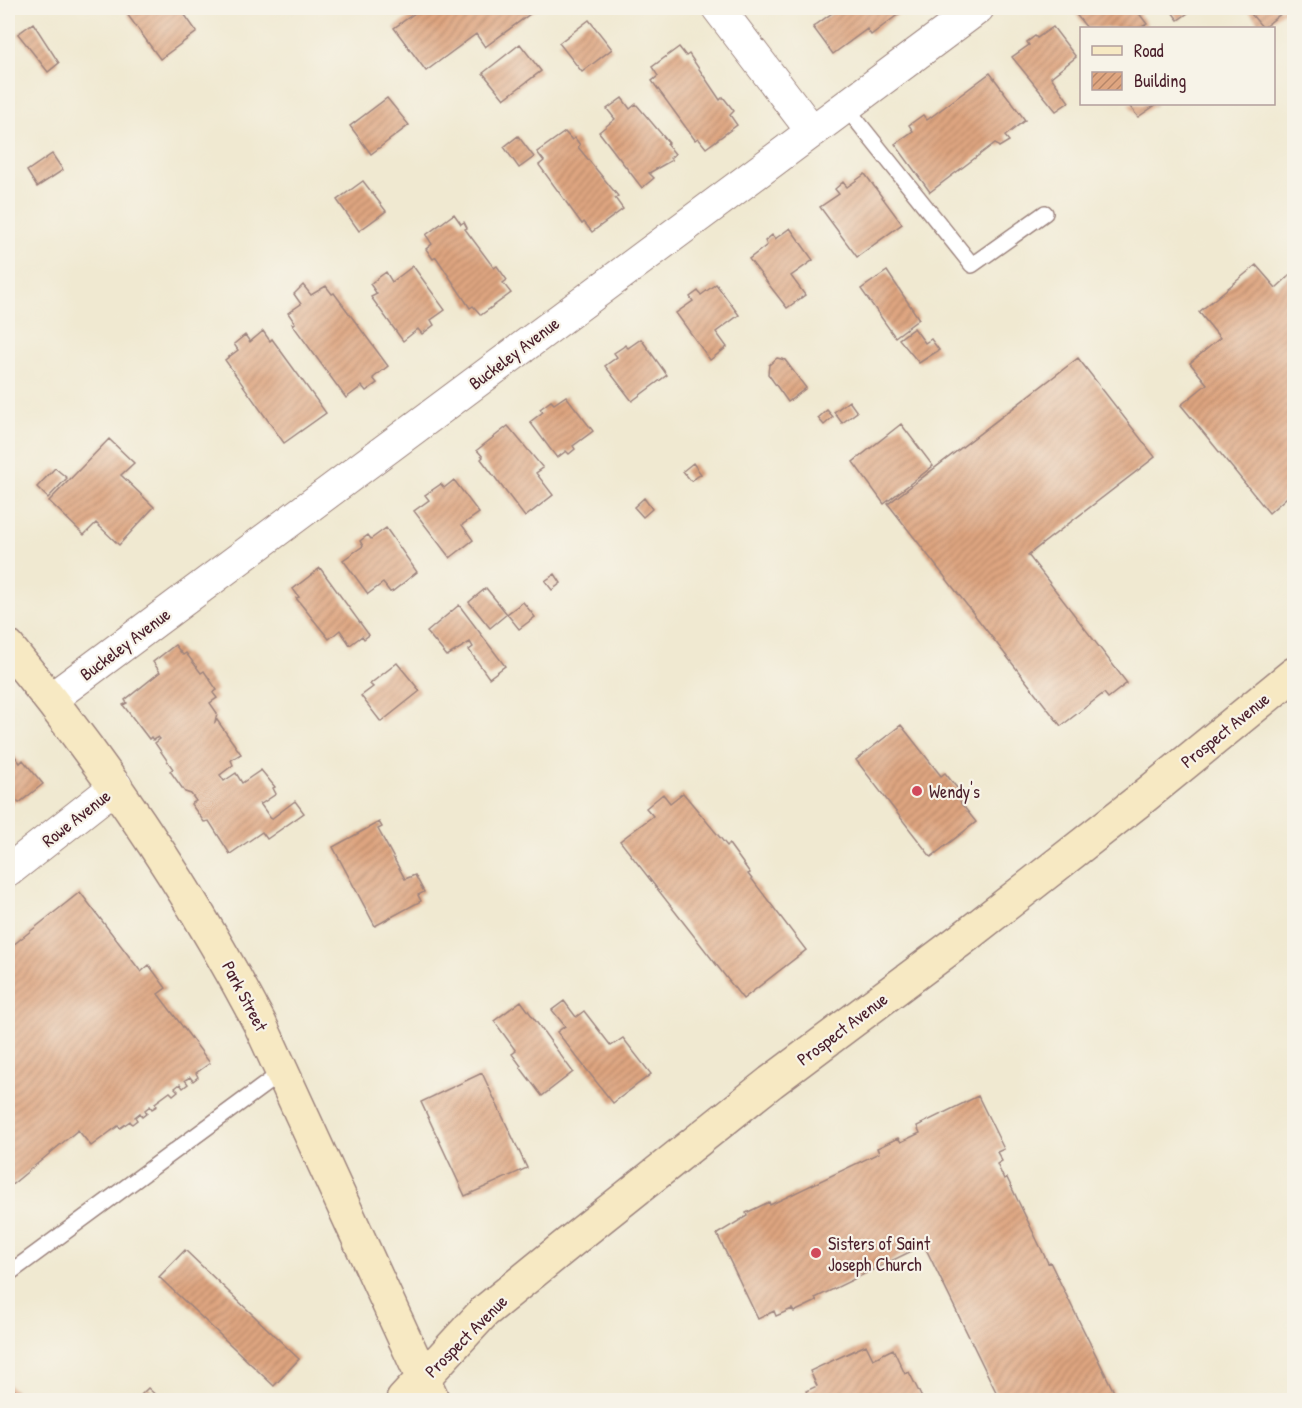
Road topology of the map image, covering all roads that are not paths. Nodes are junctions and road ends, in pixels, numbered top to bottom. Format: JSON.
{"nodes":[{"id":1,"x":718,"y":8,"type":"edge"},
{"id":2,"x":978,"y":8,"type":"edge"},
{"id":3,"x":845,"y":106,"type":"junction"},
{"id":4,"x":812,"y":131,"type":"junction"},
{"id":5,"x":1045,"y":213,"type":"dead end"},
{"id":6,"x":8,"y":647,"type":"edge"},
{"id":7,"x":1294,"y":674,"type":"edge"},
{"id":8,"x":51,"y":699,"type":"junction"},
{"id":9,"x":116,"y":786,"type":"junction"},
{"id":10,"x":8,"y":871,"type":"edge"},
{"id":11,"x":282,"y":1072,"type":"junction"},
{"id":12,"x":8,"y":1274,"type":"edge"},
{"id":13,"x":420,"y":1393,"type":"edge"}],
"edges":[{"from":1,"to":4,"type":"street"},
{"from":2,"to":3,"type":"street","name":"Buckeley Avenue"},
{"from":3,"to":4,"type":"street","name":"Buckeley Avenue"},
{"from":3,"to":5,"type":"lane"},
{"from":4,"to":8,"type":"street","name":"Buckeley Avenue"},
{"from":6,"to":8,"type":"main road","name":"Park Street"},
{"from":7,"to":13,"type":"main road","name":"Prospect Avenue"},
{"from":8,"to":9,"type":"main road","name":"Park Street"},
{"from":9,"to":10,"type":"street","name":"Rowe Avenue"},
{"from":9,"to":11,"type":"main road","name":"Park Street"},
{"from":11,"to":12,"type":"lane"},
{"from":11,"to":13,"type":"main road","name":"Park Street"}]}
